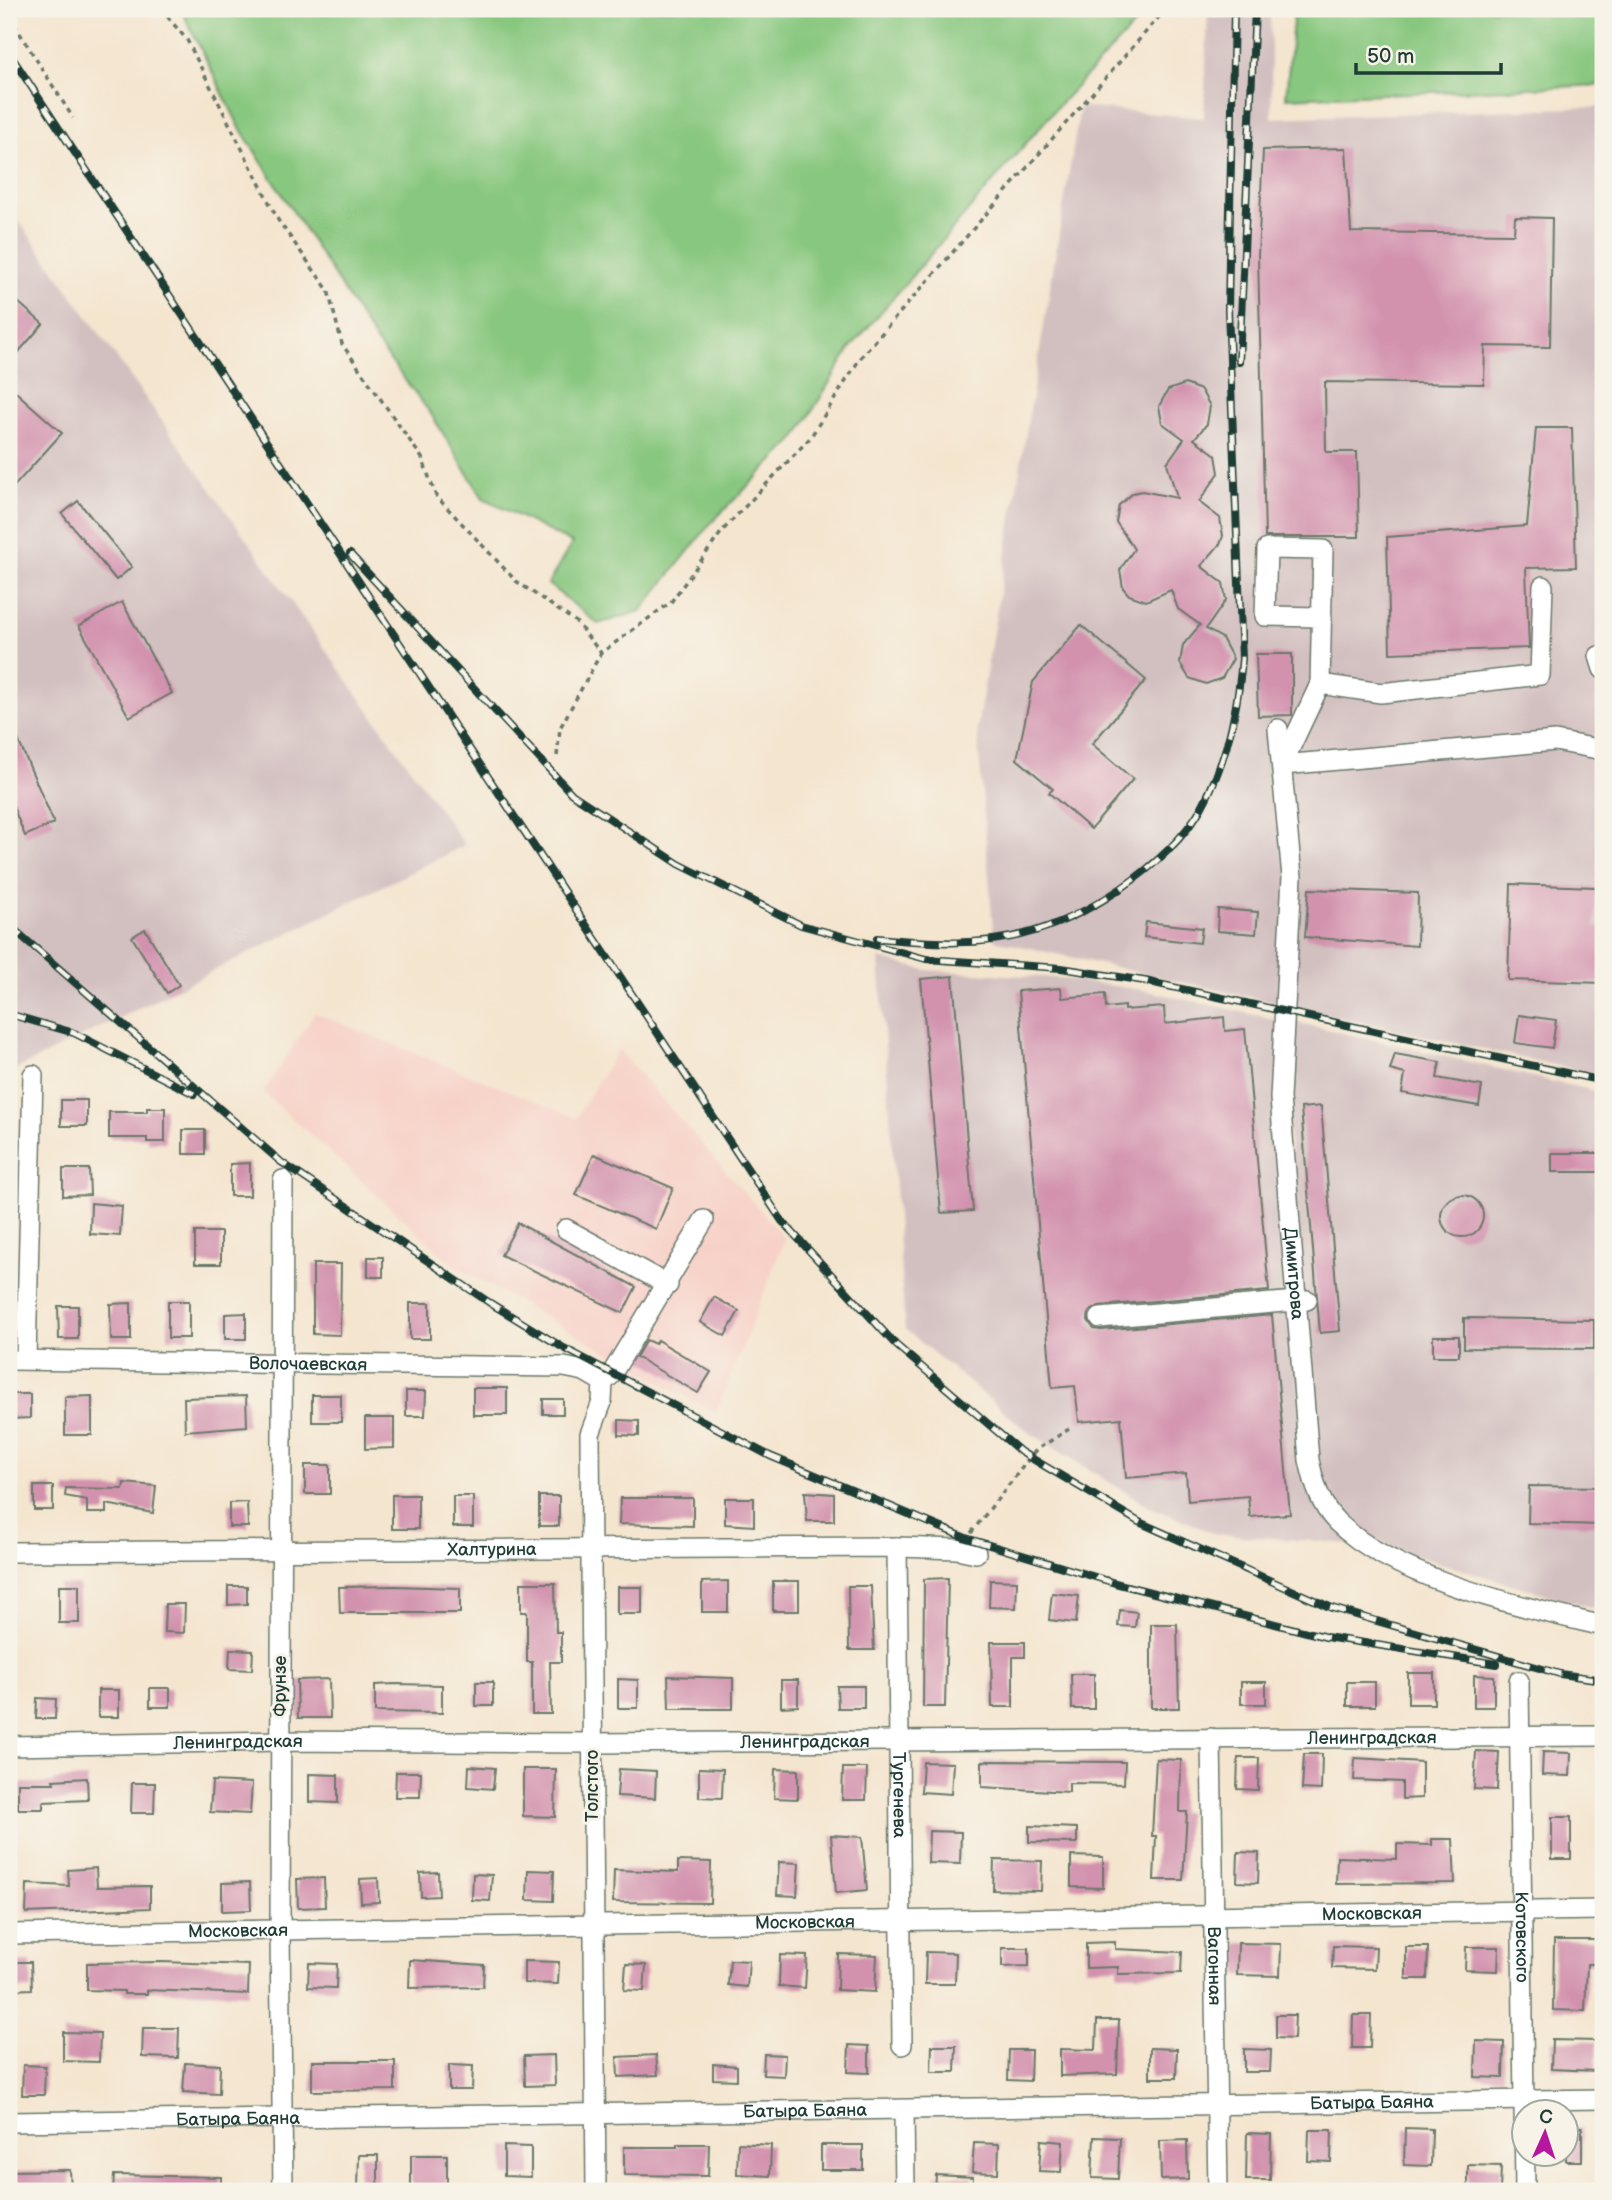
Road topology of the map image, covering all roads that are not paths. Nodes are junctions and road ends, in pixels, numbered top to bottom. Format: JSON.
{"nodes":[{"id":1,"x":1543,"y":586,"type":"dead end"},
{"id":2,"x":1322,"y":617,"type":"junction"},
{"id":3,"x":1320,"y":684,"type":"junction"},
{"id":4,"x":1278,"y":729,"type":"dead end"},
{"id":5,"x":1603,"y":750,"type":"edge"},
{"id":6,"x":1282,"y":765,"type":"junction"},
{"id":7,"x":33,"y":1075,"type":"dead end"},
{"id":8,"x":283,"y":1180,"type":"dead end"},
{"id":9,"x":704,"y":1220,"type":"dead end"},
{"id":10,"x":566,"y":1229,"type":"dead end"},
{"id":11,"x":668,"y":1285,"type":"junction"},
{"id":12,"x":1302,"y":1301,"type":"junction"},
{"id":13,"x":1100,"y":1318,"type":"dead end"},
{"id":14,"x":17,"y":1360,"type":"edge"},
{"id":15,"x":280,"y":1365,"type":"junction"},
{"id":16,"x":603,"y":1382,"type":"junction"},
{"id":17,"x":897,"y":1547,"type":"junction"},
{"id":18,"x":590,"y":1548,"type":"junction"},
{"id":19,"x":280,"y":1549,"type":"junction"},
{"id":20,"x":967,"y":1551,"type":"road end"},
{"id":21,"x":9,"y":1552,"type":"edge"},
{"id":22,"x":1603,"y":1626,"type":"edge"},
{"id":23,"x":1519,"y":1681,"type":"dead end"},
{"id":24,"x":1603,"y":1735,"type":"edge"},
{"id":25,"x":1519,"y":1736,"type":"junction"},
{"id":26,"x":1211,"y":1738,"type":"junction"},
{"id":27,"x":280,"y":1741,"type":"junction"},
{"id":28,"x":900,"y":1741,"type":"junction"},
{"id":29,"x":592,"y":1743,"type":"junction"},
{"id":30,"x":9,"y":1746,"type":"edge"},
{"id":31,"x":1603,"y":1910,"type":"edge"},
{"id":32,"x":1521,"y":1912,"type":"junction"},
{"id":33,"x":1214,"y":1917,"type":"junction"},
{"id":34,"x":902,"y":1921,"type":"junction"},
{"id":35,"x":593,"y":1926,"type":"junction"},
{"id":36,"x":280,"y":1932,"type":"junction"},
{"id":37,"x":9,"y":1934,"type":"edge"},
{"id":38,"x":902,"y":2045,"type":"dead end"},
{"id":39,"x":1524,"y":2098,"type":"edge"},
{"id":40,"x":1603,"y":2099,"type":"edge"},
{"id":41,"x":1580,"y":2100,"type":"edge"},
{"id":42,"x":1510,"y":2101,"type":"edge"},
{"id":43,"x":1217,"y":2105,"type":"junction"},
{"id":44,"x":904,"y":2110,"type":"junction"},
{"id":45,"x":595,"y":2115,"type":"junction"},
{"id":46,"x":283,"y":2119,"type":"junction"},
{"id":47,"x":9,"y":2122,"type":"edge"},
{"id":48,"x":1525,"y":2168,"type":"edge"},
{"id":49,"x":283,"y":2191,"type":"edge"},
{"id":50,"x":596,"y":2191,"type":"edge"},
{"id":51,"x":905,"y":2191,"type":"edge"},
{"id":52,"x":1218,"y":2191,"type":"edge"},
{"id":53,"x":1525,"y":2191,"type":"edge"}],
"edges":[{"from":1,"to":3,"type":"street"},
{"from":2,"to":2,"type":"street"},
{"from":2,"to":3,"type":"street"},
{"from":3,"to":6,"type":"street"},
{"from":4,"to":6,"type":"street","name":"Димитрова"},
{"from":5,"to":6,"type":"street"},
{"from":6,"to":12,"type":"street","name":"Димитрова"},
{"from":7,"to":14,"type":"street"},
{"from":8,"to":15,"type":"street","name":"Фрунзе"},
{"from":9,"to":11,"type":"street"},
{"from":10,"to":11,"type":"street"},
{"from":11,"to":16,"type":"street"},
{"from":12,"to":13,"type":"street"},
{"from":12,"to":22,"type":"street","name":"Димитрова"},
{"from":14,"to":15,"type":"street","name":"Волочаевская"},
{"from":15,"to":16,"type":"street","name":"Волочаевская"},
{"from":15,"to":19,"type":"street","name":"Фрунзе"},
{"from":16,"to":18,"type":"street","name":"Толстого"},
{"from":17,"to":18,"type":"street","name":"Халтурина"},
{"from":17,"to":20,"type":"street","name":"Халтурина"},
{"from":17,"to":28,"type":"street","name":"Тургенева"},
{"from":18,"to":19,"type":"street","name":"Халтурина"},
{"from":18,"to":29,"type":"street","name":"Толстого"},
{"from":19,"to":21,"type":"street","name":"Халтурина"},
{"from":19,"to":27,"type":"street","name":"Фрунзе"},
{"from":23,"to":25,"type":"street","name":"Котовского"},
{"from":24,"to":25,"type":"street","name":"Ленинградская"},
{"from":25,"to":26,"type":"street","name":"Ленинградская"},
{"from":25,"to":32,"type":"street","name":"Котовского"},
{"from":26,"to":28,"type":"street","name":"Ленинградская"},
{"from":26,"to":33,"type":"street","name":"Вагонная"},
{"from":27,"to":29,"type":"street","name":"Ленинградская"},
{"from":27,"to":30,"type":"street","name":"Ленинградская"},
{"from":27,"to":36,"type":"street","name":"Фрунзе"},
{"from":28,"to":29,"type":"street","name":"Ленинградская"},
{"from":28,"to":34,"type":"street","name":"Тургенева"},
{"from":29,"to":35,"type":"street","name":"Толстого"},
{"from":31,"to":32,"type":"street","name":"Московская"},
{"from":32,"to":33,"type":"street","name":"Московская"},
{"from":32,"to":39,"type":"street","name":"Котовского"},
{"from":33,"to":34,"type":"street","name":"Московская"},
{"from":33,"to":43,"type":"street","name":"Вагонная"},
{"from":34,"to":35,"type":"street","name":"Московская"},
{"from":34,"to":38,"type":"street","name":"Тургенева"},
{"from":35,"to":36,"type":"street","name":"Московская"},
{"from":35,"to":45,"type":"street","name":"Толстого"},
{"from":36,"to":37,"type":"street","name":"Московская"},
{"from":36,"to":46,"type":"street","name":"Фрунзе"},
{"from":40,"to":41,"type":"street","name":"Батыра Баяна"},
{"from":42,"to":43,"type":"street","name":"Батыра Баяна"},
{"from":43,"to":44,"type":"street","name":"Батыра Баяна"},
{"from":43,"to":52,"type":"street","name":"Вагонная"},
{"from":44,"to":45,"type":"street","name":"Батыра Баяна"},
{"from":44,"to":51,"type":"street"},
{"from":45,"to":46,"type":"street","name":"Батыра Баяна"},
{"from":45,"to":50,"type":"street","name":"Толстого"},
{"from":46,"to":47,"type":"street","name":"Батыра Баяна"},
{"from":46,"to":49,"type":"street","name":"Фрунзе"},
{"from":48,"to":53,"type":"street","name":"Котовского"}]}
